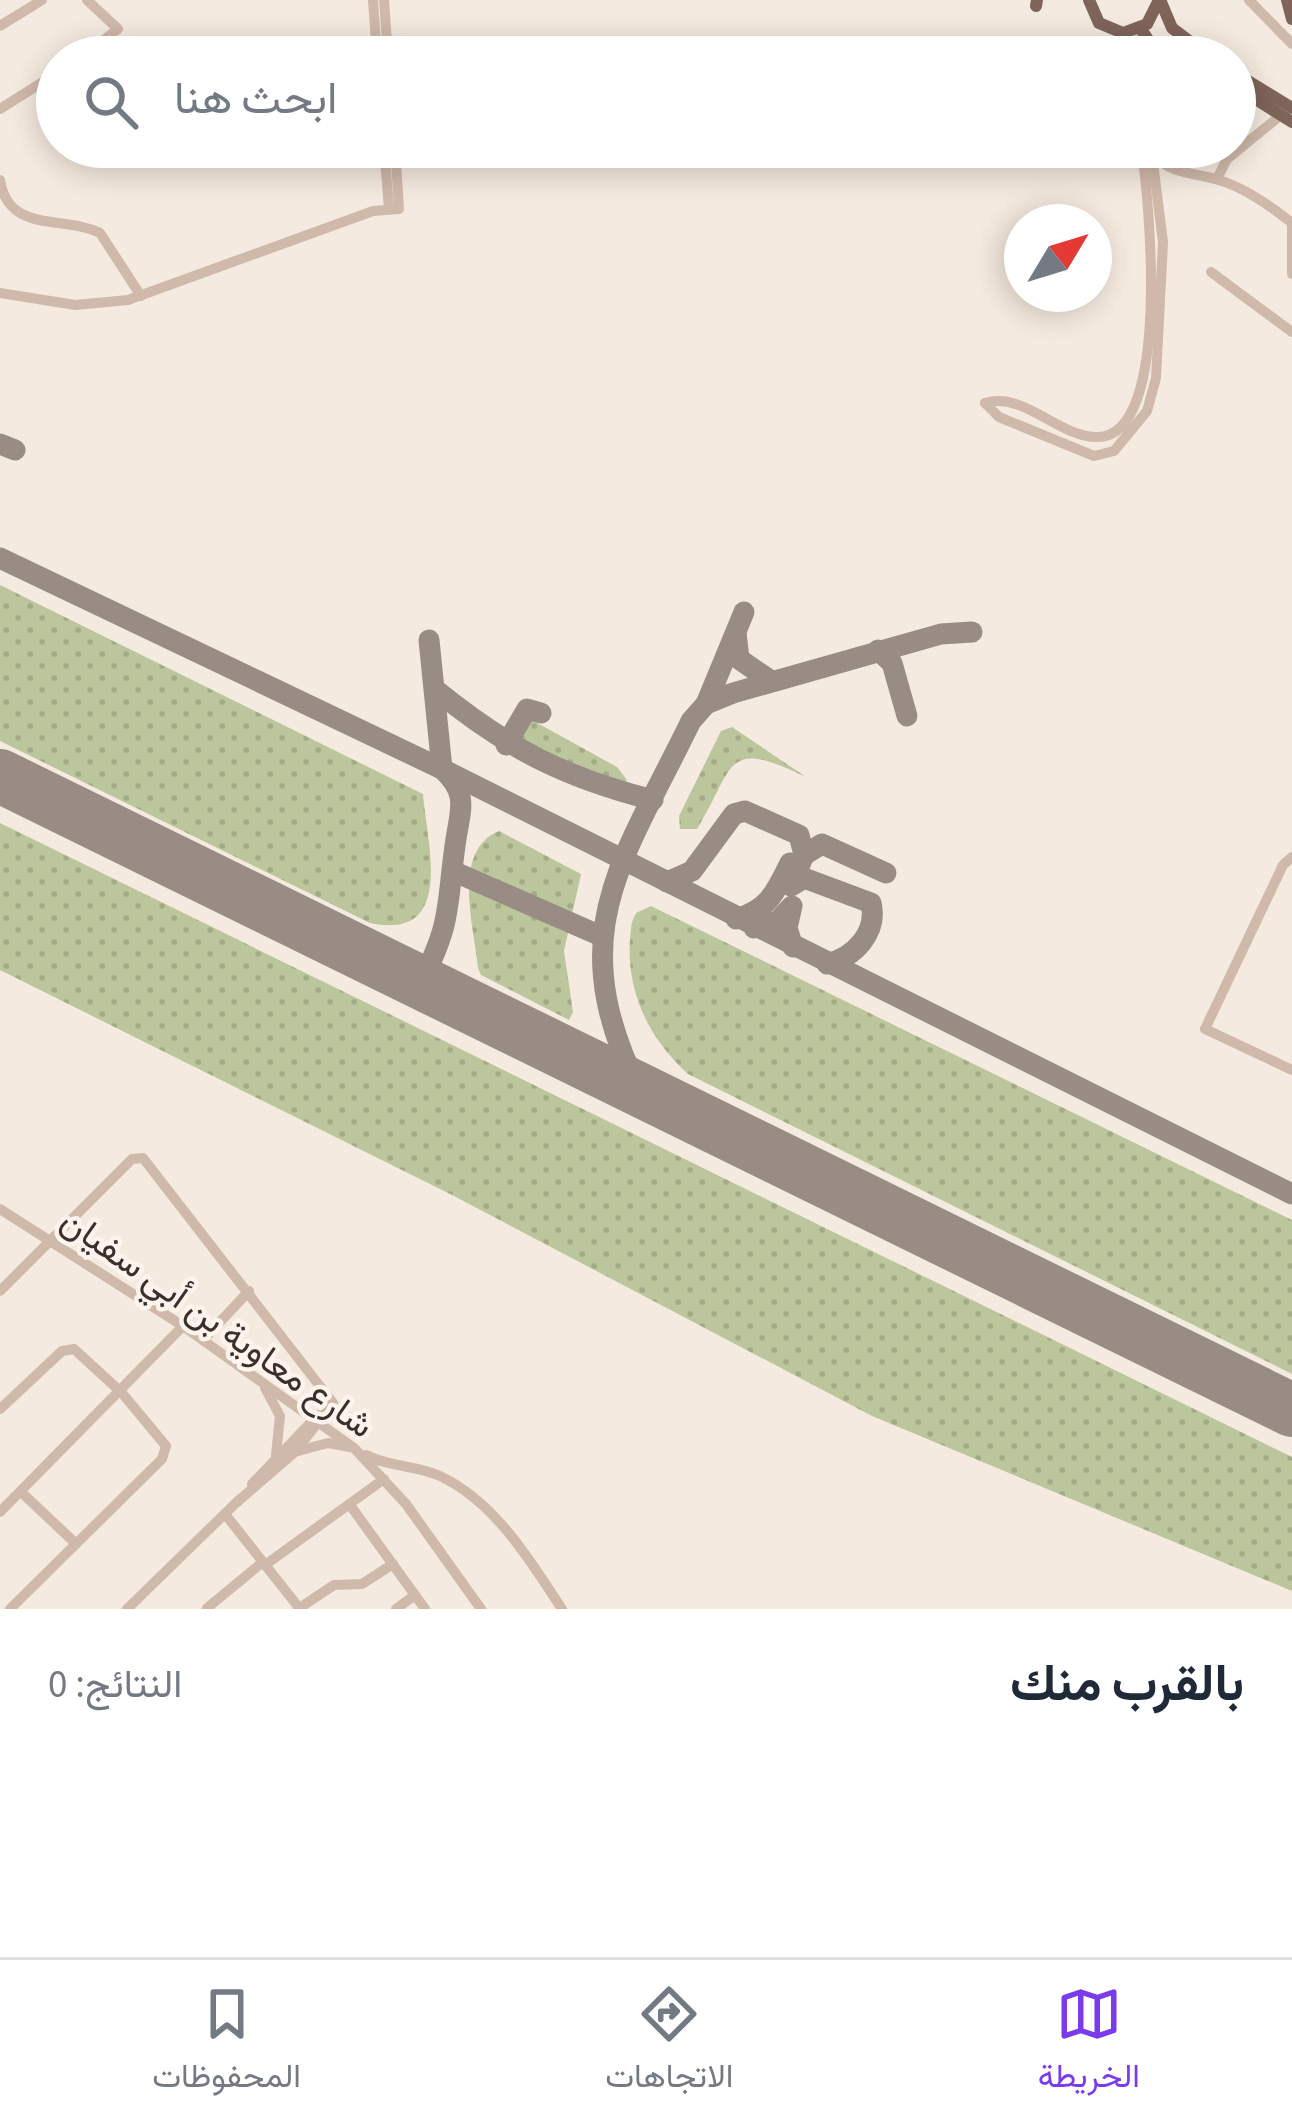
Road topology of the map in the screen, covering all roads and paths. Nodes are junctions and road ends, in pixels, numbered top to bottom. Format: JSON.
{"nodes":[{"id":1,"x":42,"y":0,"type":"edge"},
{"id":2,"x":87,"y":0,"type":"edge"},
{"id":3,"x":373,"y":0,"type":"edge"},
{"id":4,"x":384,"y":0,"type":"edge"},
{"id":5,"x":1089,"y":0,"type":"edge"},
{"id":6,"x":1160,"y":0,"type":"edge"},
{"id":7,"x":1249,"y":0,"type":"edge"},
{"id":8,"x":1287,"y":0,"type":"edge"},
{"id":9,"x":1292,"y":19,"type":"edge"},
{"id":10,"x":0,"y":26,"type":"edge"},
{"id":11,"x":1133,"y":31,"type":"junction"},
{"id":12,"x":109,"y":36,"type":"edge"},
{"id":13,"x":376,"y":36,"type":"edge"},
{"id":14,"x":387,"y":36,"type":"edge"},
{"id":15,"x":1132,"y":36,"type":"edge"},
{"id":16,"x":1134,"y":36,"type":"edge"},
{"id":17,"x":1142,"y":36,"type":"edge"},
{"id":18,"x":1182,"y":36,"type":"edge"},
{"id":19,"x":1292,"y":44,"type":"edge"},
{"id":20,"x":36,"y":86,"type":"edge"},
{"id":21,"x":1256,"y":88,"type":"edge"},
{"id":22,"x":1256,"y":95,"type":"edge"},
{"id":23,"x":0,"y":109,"type":"edge"},
{"id":24,"x":1287,"y":109,"type":"edge"},
{"id":25,"x":1256,"y":136,"type":"edge"},
{"id":26,"x":387,"y":168,"type":"edge"},
{"id":27,"x":395,"y":168,"type":"edge"},
{"id":28,"x":1149,"y":168,"type":"edge"},
{"id":29,"x":1172,"y":168,"type":"edge"},
{"id":30,"x":1223,"y":168,"type":"edge"},
{"id":31,"x":1216,"y":179,"type":"junction"},
{"id":32,"x":0,"y":180,"type":"edge"},
{"id":33,"x":394,"y":209,"type":"junction"},
{"id":34,"x":1292,"y":223,"type":"edge"},
{"id":35,"x":1211,"y":272,"type":"dead end"},
{"id":36,"x":1292,"y":274,"type":"edge"},
{"id":37,"x":0,"y":293,"type":"edge"},
{"id":38,"x":141,"y":296,"type":"junction"},
{"id":39,"x":1292,"y":332,"type":"edge"},
{"id":40,"x":1152,"y":346,"type":"junction"},
{"id":41,"x":1143,"y":373,"type":"junction"},
{"id":42,"x":1155,"y":389,"type":"junction"},
{"id":43,"x":1136,"y":416,"type":"junction"},
{"id":44,"x":1292,"y":857,"type":"edge"},
{"id":45,"x":1292,"y":1070,"type":"edge"},
{"id":46,"x":0,"y":1209,"type":"edge"},
{"id":47,"x":48,"y":1241,"type":"junction"},
{"id":48,"x":249,"y":1291,"type":"junction"},
{"id":49,"x":0,"y":1292,"type":"edge"},
{"id":50,"x":183,"y":1326,"type":"junction"},
{"id":51,"x":203,"y":1340,"type":"junction"},
{"id":52,"x":260,"y":1380,"type":"junction"},
{"id":53,"x":122,"y":1393,"type":"junction"},
{"id":54,"x":0,"y":1409,"type":"edge"},
{"id":55,"x":320,"y":1417,"type":"junction"},
{"id":56,"x":355,"y":1448,"type":"junction"},
{"id":57,"x":295,"y":1452,"type":"junction"},
{"id":58,"x":276,"y":1456,"type":"junction"},
{"id":59,"x":384,"y":1479,"type":"junction"},
{"id":60,"x":21,"y":1492,"type":"junction"},
{"id":61,"x":236,"y":1503,"type":"junction"},
{"id":62,"x":350,"y":1504,"type":"junction"},
{"id":63,"x":0,"y":1512,"type":"edge"},
{"id":64,"x":225,"y":1514,"type":"junction"},
{"id":65,"x":74,"y":1541,"type":"junction"},
{"id":66,"x":264,"y":1564,"type":"junction"},
{"id":67,"x":393,"y":1564,"type":"junction"},
{"id":68,"x":415,"y":1595,"type":"junction"},
{"id":69,"x":136,"y":1606,"type":"edge"},
{"id":70,"x":207,"y":1608,"type":"edge"},
{"id":71,"x":10,"y":1609,"type":"edge"},
{"id":72,"x":299,"y":1609,"type":"edge"},
{"id":73,"x":396,"y":1609,"type":"edge"},
{"id":74,"x":425,"y":1609,"type":"edge"},
{"id":75,"x":481,"y":1609,"type":"edge"},
{"id":76,"x":562,"y":1609,"type":"edge"}],
"edges":[{"from":1,"to":10,"type":"street"},
{"from":2,"to":12,"type":"street"},
{"from":3,"to":13,"type":"street"},
{"from":4,"to":14,"type":"street"},
{"from":5,"to":11,"type":"main road"},
{"from":6,"to":11,"type":"main road"},
{"from":6,"to":18,"type":"main road"},
{"from":7,"to":19,"type":"street"},
{"from":8,"to":9,"type":"main road"},
{"from":11,"to":15,"type":"street"},
{"from":11,"to":16,"type":"street"},
{"from":11,"to":17,"type":"main road"},
{"from":20,"to":23,"type":"street"},
{"from":21,"to":24,"type":"main road"},
{"from":22,"to":24,"type":"main road"},
{"from":24,"to":25,"type":"street"},
{"from":26,"to":33,"type":"street"},
{"from":27,"to":33,"type":"street"},
{"from":28,"to":40,"type":"street"},
{"from":29,"to":31,"type":"street"},
{"from":30,"to":31,"type":"street"},
{"from":31,"to":34,"type":"street"},
{"from":32,"to":38,"type":"street"},
{"from":33,"to":38,"type":"street"},
{"from":34,"to":36,"type":"street"},
{"from":35,"to":39,"type":"street"},
{"from":37,"to":38,"type":"street"},
{"from":40,"to":41,"type":"street"},
{"from":40,"to":42,"type":"street"},
{"from":41,"to":42,"type":"street"},
{"from":41,"to":43,"type":"street"},
{"from":42,"to":43,"type":"street"},
{"from":43,"to":43,"type":"street"},
{"from":44,"to":45,"type":"street"},
{"from":46,"to":47,"type":"street","name":"شارع معاوية بن أبي سفيان"},
{"from":47,"to":48,"type":"street"},
{"from":47,"to":49,"type":"street"},
{"from":47,"to":50,"type":"street","name":"شارع معاوية بن أبي سفيان"},
{"from":48,"to":51,"type":"street"},
{"from":48,"to":55,"type":"street"},
{"from":50,"to":51,"type":"street","name":"شارع معاوية بن أبي سفيان"},
{"from":50,"to":53,"type":"street"},
{"from":51,"to":52,"type":"street","name":"شارع معاوية بن أبي سفيان"},
{"from":52,"to":55,"type":"street","name":"شارع معاوية بن أبي سفيان"},
{"from":52,"to":58,"type":"street"},
{"from":53,"to":54,"type":"street"},
{"from":53,"to":60,"type":"street"},
{"from":53,"to":65,"type":"street"},
{"from":55,"to":56,"type":"street","name":"شارع معاوية بن أبي سفيان"},
{"from":55,"to":57,"type":"street"},
{"from":55,"to":58,"type":"street"},
{"from":56,"to":57,"type":"street"},
{"from":56,"to":59,"type":"street","name":"شارع معاوية بن أبي سفيان"},
{"from":56,"to":76,"type":"street"},
{"from":57,"to":61,"type":"street"},
{"from":58,"to":61,"type":"street"},
{"from":59,"to":62,"type":"street"},
{"from":59,"to":75,"type":"street","name":"شارع معاوية بن أبي سفيان"},
{"from":60,"to":63,"type":"street"},
{"from":60,"to":65,"type":"street"},
{"from":61,"to":64,"type":"street"},
{"from":62,"to":66,"type":"street"},
{"from":62,"to":67,"type":"street"},
{"from":64,"to":66,"type":"street"},
{"from":64,"to":69,"type":"street"},
{"from":65,"to":71,"type":"street"},
{"from":66,"to":70,"type":"street"},
{"from":66,"to":72,"type":"street"},
{"from":67,"to":68,"type":"street"},
{"from":67,"to":72,"type":"street"},
{"from":68,"to":73,"type":"street"},
{"from":68,"to":74,"type":"street"}]}
